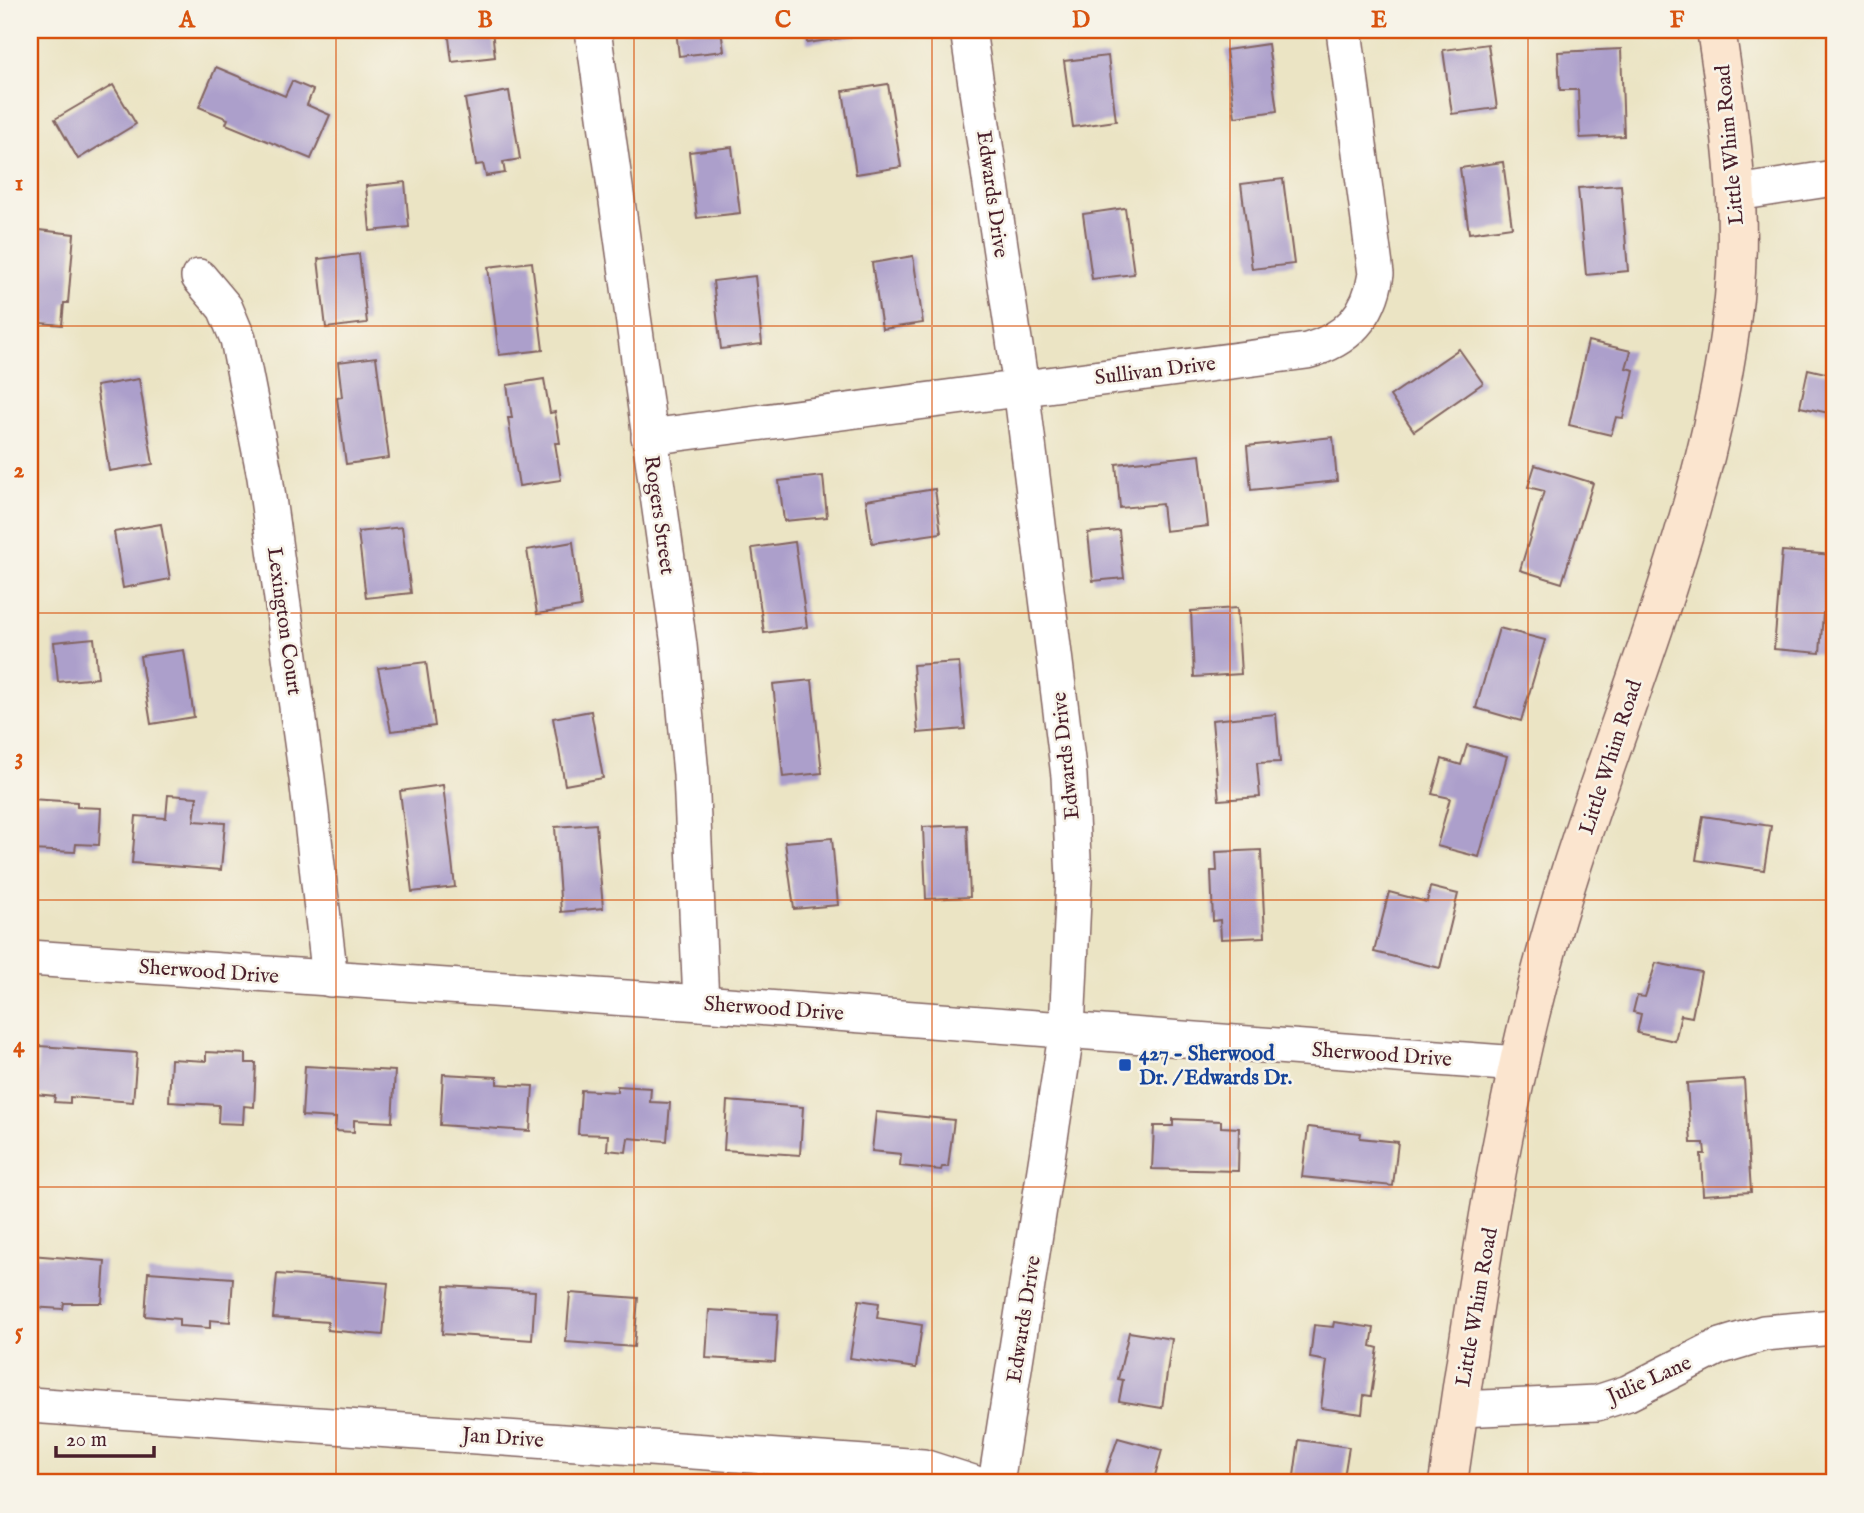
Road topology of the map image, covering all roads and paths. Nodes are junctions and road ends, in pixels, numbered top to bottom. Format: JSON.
{"nodes":[{"id":1,"x":593,"y":30,"type":"edge"},
{"id":2,"x":968,"y":30,"type":"edge"},
{"id":3,"x":1343,"y":30,"type":"edge"},
{"id":4,"x":1716,"y":30,"type":"edge"},
{"id":5,"x":1834,"y":178,"type":"edge"},
{"id":6,"x":1737,"y":193,"type":"junction"},
{"id":7,"x":199,"y":277,"type":"dead end"},
{"id":8,"x":1021,"y":387,"type":"junction"},
{"id":9,"x":649,"y":438,"type":"junction"},
{"id":10,"x":30,"y":958,"type":"edge"},
{"id":11,"x":330,"y":979,"type":"junction"},
{"id":12,"x":701,"y":1003,"type":"junction"},
{"id":13,"x":1067,"y":1029,"type":"junction"},
{"id":14,"x":1518,"y":1064,"type":"junction"},
{"id":15,"x":1834,"y":1327,"type":"edge"},
{"id":16,"x":30,"y":1405,"type":"edge"},
{"id":17,"x":1459,"y":1409,"type":"junction"},
{"id":18,"x":973,"y":1483,"type":"edge"},
{"id":19,"x":996,"y":1483,"type":"edge"},
{"id":20,"x":1448,"y":1483,"type":"edge"}],
"edges":[{"from":1,"to":9,"type":"street","name":"Rogers Street"},
{"from":2,"to":8,"type":"street","name":"Edwards Drive"},
{"from":3,"to":8,"type":"street","name":"Sullivan Drive"},
{"from":4,"to":6,"type":"street","name":"Little Whim Road"},
{"from":5,"to":6,"type":"street"},
{"from":6,"to":14,"type":"street","name":"Little Whim Road"},
{"from":7,"to":11,"type":"street","name":"Lexington Court"},
{"from":8,"to":9,"type":"street","name":"Sullivan Drive"},
{"from":8,"to":13,"type":"street","name":"Edwards Drive"},
{"from":9,"to":12,"type":"street","name":"Rogers Street"},
{"from":10,"to":11,"type":"street","name":"Sherwood Drive"},
{"from":11,"to":12,"type":"street","name":"Sherwood Drive"},
{"from":12,"to":13,"type":"street","name":"Sherwood Drive"},
{"from":13,"to":14,"type":"street","name":"Sherwood Drive"},
{"from":13,"to":19,"type":"street","name":"Edwards Drive"},
{"from":14,"to":17,"type":"street","name":"Little Whim Road"},
{"from":15,"to":17,"type":"street","name":"Julie Lane"},
{"from":16,"to":18,"type":"street","name":"Jan Drive"},
{"from":17,"to":20,"type":"street","name":"Little Whim Road"}]}
